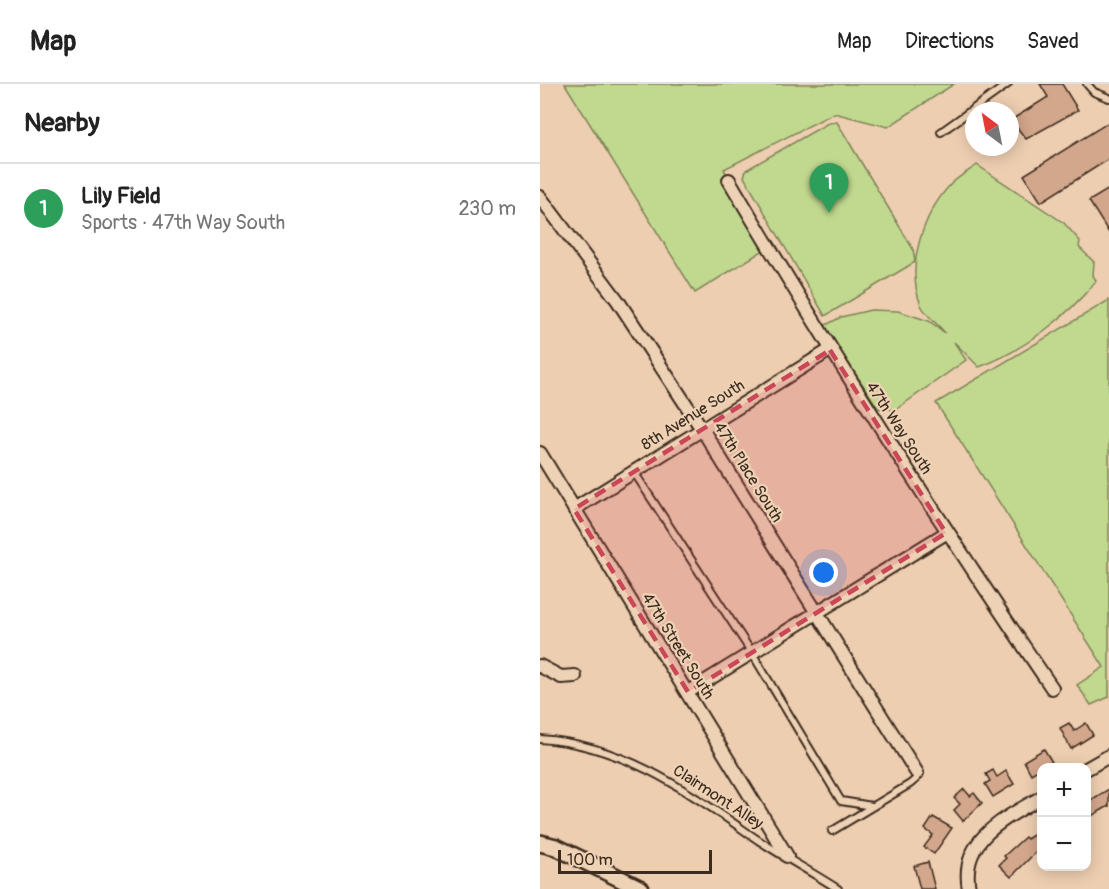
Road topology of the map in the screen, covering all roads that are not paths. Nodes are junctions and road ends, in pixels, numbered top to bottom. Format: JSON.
{"nodes":[{"id":1,"x":1008,"y":84,"type":"edge"},
{"id":2,"x":1087,"y":84,"type":"edge"},
{"id":3,"x":1109,"y":98,"type":"edge"},
{"id":4,"x":941,"y":132,"type":"dead end"},
{"id":5,"x":729,"y":180,"type":"dead end"},
{"id":6,"x":540,"y":198,"type":"edge"},
{"id":7,"x":830,"y":350,"type":"junction"},
{"id":8,"x":702,"y":429,"type":"junction"},
{"id":9,"x":540,"y":453,"type":"edge"},
{"id":10,"x":634,"y":472,"type":"junction"},
{"id":11,"x":574,"y":509,"type":"junction"},
{"id":12,"x":946,"y":533,"type":"junction"},
{"id":13,"x":817,"y":613,"type":"junction"},
{"id":14,"x":752,"y":653,"type":"junction"},
{"id":15,"x":540,"y":666,"type":"edge"},
{"id":16,"x":574,"y":676,"type":"dead end"},
{"id":17,"x":1052,"y":688,"type":"dead end"},
{"id":18,"x":688,"y":692,"type":"junction"},
{"id":19,"x":540,"y":739,"type":"edge"},
{"id":20,"x":1109,"y":756,"type":"edge"},
{"id":21,"x":1091,"y":766,"type":"edge"},
{"id":22,"x":917,"y":773,"type":"joint"},
{"id":23,"x":1037,"y":799,"type":"edge"},
{"id":24,"x":872,"y":806,"type":"junction"},
{"id":25,"x":832,"y":831,"type":"dead end"},
{"id":26,"x":540,"y":843,"type":"edge"},
{"id":27,"x":540,"y":854,"type":"edge"},
{"id":28,"x":570,"y":854,"type":"junction"},
{"id":29,"x":787,"y":856,"type":"junction"},
{"id":30,"x":641,"y":889,"type":"edge"},
{"id":31,"x":838,"y":889,"type":"edge"},
{"id":32,"x":969,"y":889,"type":"edge"}],
"edges":[{"from":1,"to":4,"type":"lane"},
{"from":2,"to":3,"type":"lane"},
{"from":5,"to":7,"type":"street","name":"47th Way South"},
{"from":6,"to":8,"type":"street","name":"47th Place South"},
{"from":7,"to":8,"type":"street","name":"8th Avenue South"},
{"from":7,"to":12,"type":"street","name":"47th Way South"},
{"from":8,"to":10,"type":"street","name":"8th Avenue South"},
{"from":8,"to":13,"type":"street","name":"47th Place South"},
{"from":9,"to":11,"type":"street","name":"47th Street South"},
{"from":10,"to":11,"type":"street","name":"8th Avenue South"},
{"from":10,"to":14,"type":"lane"},
{"from":11,"to":18,"type":"street","name":"47th Street South"},
{"from":12,"to":13,"type":"street"},
{"from":12,"to":17,"type":"street","name":"47th Way South"},
{"from":13,"to":14,"type":"street"},
{"from":13,"to":22,"type":"street","name":"47th Place South"},
{"from":14,"to":18,"type":"street"},
{"from":14,"to":24,"type":"lane"},
{"from":15,"to":16,"type":"street"},
{"from":18,"to":29,"type":"street","name":"47th Street South"},
{"from":19,"to":29,"type":"lane","name":"Clairmont Alley"},
{"from":20,"to":21,"type":"street"},
{"from":22,"to":24,"type":"lane"},
{"from":23,"to":32,"type":"street"},
{"from":24,"to":25,"type":"lane"},
{"from":26,"to":28,"type":"street"},
{"from":27,"to":28,"type":"street"},
{"from":28,"to":30,"type":"street"},
{"from":29,"to":31,"type":"lane","name":"Clairmont Alley"}]}
